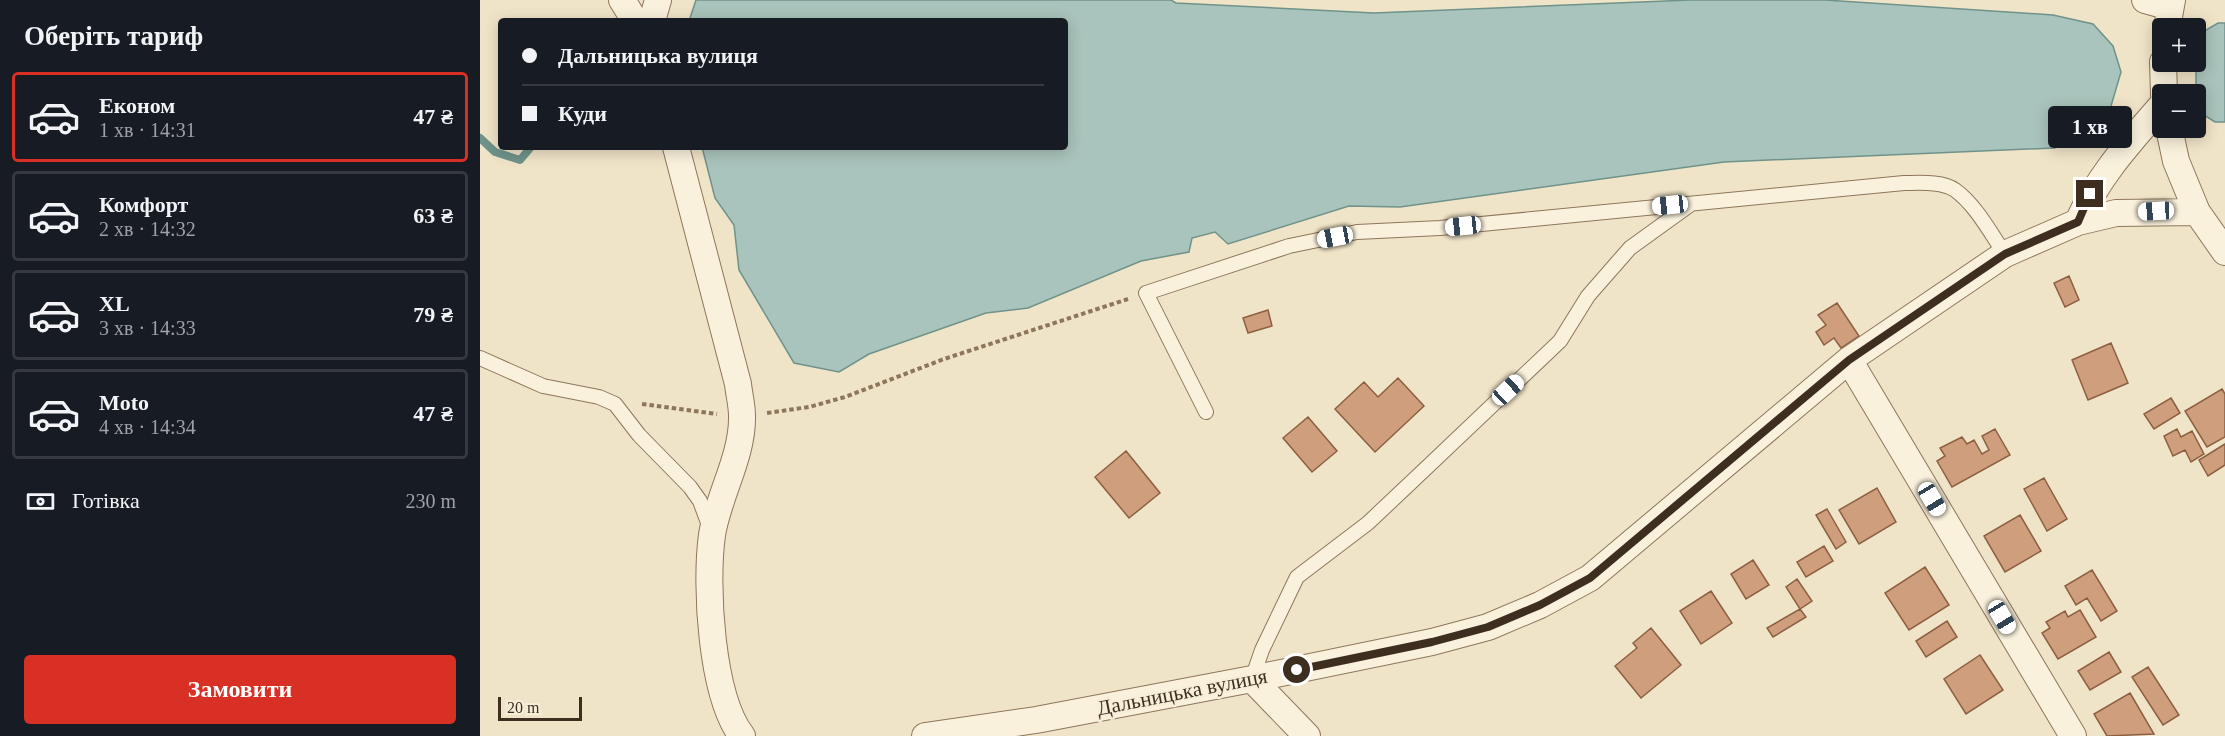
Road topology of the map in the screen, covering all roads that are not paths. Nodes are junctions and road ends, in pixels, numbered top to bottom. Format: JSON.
{"nodes":[{"id":1,"x":622,"y":0,"type":"edge"},
{"id":2,"x":658,"y":0,"type":"edge"},
{"id":3,"x":2145,"y":0,"type":"edge"},
{"id":4,"x":2170,"y":12,"type":"edge"},
{"id":5,"x":633,"y":18,"type":"edge"},
{"id":6,"x":653,"y":18,"type":"edge"},
{"id":7,"x":2152,"y":117,"type":"edge"},
{"id":8,"x":2171,"y":138,"type":"edge"},
{"id":9,"x":677,"y":150,"type":"edge"},
{"id":10,"x":1693,"y":202,"type":"junction"},
{"id":11,"x":2197,"y":212,"type":"junction"},
{"id":12,"x":2078,"y":222,"type":"junction"},
{"id":13,"x":2225,"y":252,"type":"edge"},
{"id":14,"x":2005,"y":254,"type":"junction"},
{"id":15,"x":480,"y":358,"type":"edge"},
{"id":16,"x":1849,"y":360,"type":"junction"},
{"id":17,"x":1206,"y":412,"type":"dead end"},
{"id":18,"x":712,"y":535,"type":"junction"},
{"id":19,"x":1252,"y":679,"type":"junction"},
{"id":20,"x":742,"y":736,"type":"edge"},
{"id":21,"x":925,"y":736,"type":"edge"},
{"id":22,"x":1307,"y":736,"type":"edge"},
{"id":23,"x":2073,"y":736,"type":"edge"}],
"edges":[{"from":1,"to":5,"type":"street"},
{"from":2,"to":6,"type":"street"},
{"from":3,"to":4,"type":"street"},
{"from":7,"to":12,"type":"street"},
{"from":8,"to":11,"type":"street"},
{"from":9,"to":18,"type":"street"},
{"from":10,"to":14,"type":"lane"},
{"from":10,"to":17,"type":"lane"},
{"from":10,"to":19,"type":"lane"},
{"from":11,"to":12,"type":"street","name":"Дальницька вулиця"},
{"from":11,"to":13,"type":"street"},
{"from":12,"to":14,"type":"street","name":"Дальницька вулиця"},
{"from":14,"to":16,"type":"street","name":"Дальницька вулиця"},
{"from":15,"to":18,"type":"lane"},
{"from":16,"to":19,"type":"street","name":"Дальницька вулиця"},
{"from":16,"to":23,"type":"street"},
{"from":18,"to":20,"type":"street"},
{"from":19,"to":21,"type":"street","name":"Дальницька вулиця"},
{"from":19,"to":22,"type":"street"}]}
